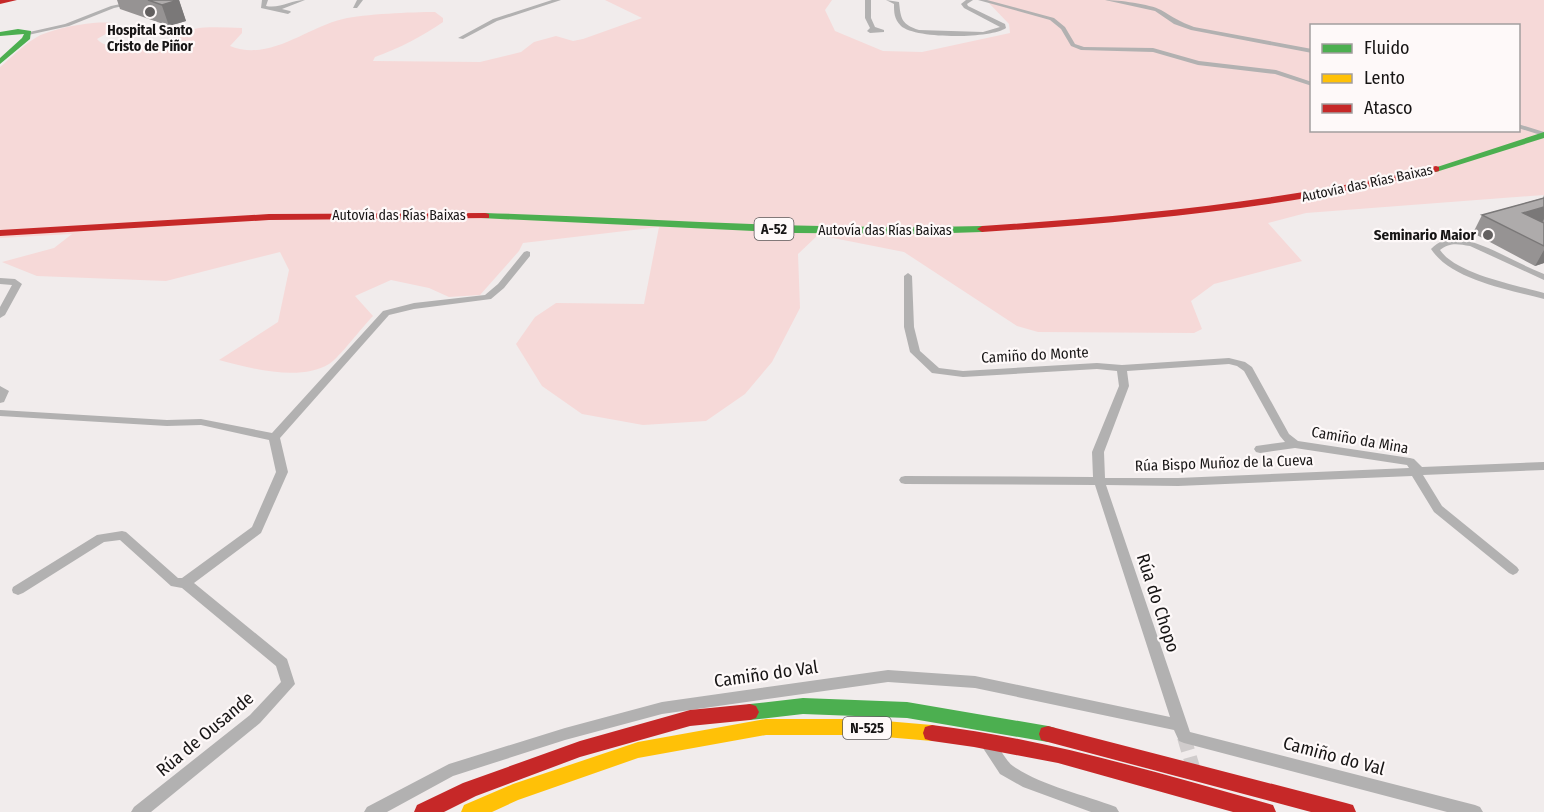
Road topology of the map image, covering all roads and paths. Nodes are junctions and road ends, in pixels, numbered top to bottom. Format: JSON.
{"nodes":[{"id":1,"x":13,"y":0,"type":"edge"},
{"id":2,"x":148,"y":0,"type":"edge"},
{"id":3,"x":265,"y":0,"type":"edge"},
{"id":4,"x":302,"y":0,"type":"edge"},
{"id":5,"x":360,"y":0,"type":"edge"},
{"id":6,"x":558,"y":0,"type":"edge"},
{"id":7,"x":889,"y":0,"type":"edge"},
{"id":8,"x":970,"y":0,"type":"edge"},
{"id":9,"x":981,"y":0,"type":"edge"},
{"id":10,"x":1108,"y":0,"type":"edge"},
{"id":11,"x":869,"y":1,"type":"edge"},
{"id":12,"x":0,"y":2,"type":"edge"},
{"id":13,"x":355,"y":7,"type":"dead end"},
{"id":14,"x":275,"y":9,"type":"junction"},
{"id":15,"x":256,"y":12,"type":"dead end"},
{"id":16,"x":288,"y":12,"type":"dead end"},
{"id":17,"x":981,"y":15,"type":"junction"},
{"id":18,"x":992,"y":26,"type":"junction"},
{"id":19,"x":873,"y":28,"type":"dead end"},
{"id":20,"x":1003,"y":28,"type":"junction"},
{"id":21,"x":28,"y":33,"type":"junction"},
{"id":22,"x":963,"y":33,"type":"junction"},
{"id":23,"x":0,"y":34,"type":"edge"},
{"id":24,"x":461,"y":38,"type":"dead end"},
{"id":25,"x":1310,"y":51,"type":"edge"},
{"id":26,"x":0,"y":63,"type":"edge"},
{"id":27,"x":1310,"y":84,"type":"edge"},
{"id":28,"x":1544,"y":119,"type":"edge"},
{"id":29,"x":1520,"y":127,"type":"edge"},
{"id":30,"x":1520,"y":129,"type":"edge"},
{"id":31,"x":1505,"y":132,"type":"edge"},
{"id":32,"x":1543,"y":138,"type":"edge"},
{"id":33,"x":232,"y":205,"type":"dead end"},
{"id":34,"x":0,"y":232,"type":"edge"},
{"id":35,"x":527,"y":254,"type":"dead end"},
{"id":36,"x":908,"y":276,"type":"dead end"},
{"id":37,"x":1544,"y":277,"type":"edge"},
{"id":38,"x":0,"y":281,"type":"edge"},
{"id":39,"x":1544,"y":296,"type":"edge"},
{"id":40,"x":0,"y":315,"type":"edge"},
{"id":41,"x":1122,"y":368,"type":"junction"},
{"id":42,"x":0,"y":389,"type":"edge"},
{"id":43,"x":0,"y":400,"type":"edge"},
{"id":44,"x":0,"y":413,"type":"edge"},
{"id":45,"x":274,"y":437,"type":"junction"},
{"id":46,"x":1294,"y":444,"type":"junction"},
{"id":47,"x":1260,"y":449,"type":"dead end"},
{"id":48,"x":1544,"y":466,"type":"edge"},
{"id":49,"x":1417,"y":471,"type":"junction"},
{"id":50,"x":904,"y":480,"type":"dead end"},
{"id":51,"x":1099,"y":481,"type":"junction"},
{"id":52,"x":1513,"y":570,"type":"dead end"},
{"id":53,"x":185,"y":583,"type":"junction"},
{"id":54,"x":18,"y":590,"type":"dead end"},
{"id":55,"x":1182,"y":731,"type":"junction"},
{"id":56,"x":985,"y":741,"type":"junction"},
{"id":57,"x":139,"y":812,"type":"edge"},
{"id":58,"x":372,"y":812,"type":"edge"},
{"id":59,"x":424,"y":812,"type":"edge"},
{"id":60,"x":471,"y":812,"type":"edge"},
{"id":61,"x":1111,"y":812,"type":"edge"},
{"id":62,"x":1266,"y":812,"type":"edge"},
{"id":63,"x":1346,"y":812,"type":"edge"},
{"id":64,"x":1475,"y":812,"type":"edge"}],
"edges":[{"from":1,"to":12,"type":"main road"},
{"from":2,"to":21,"type":"street"},
{"from":3,"to":14,"type":"street"},
{"from":4,"to":14,"type":"street"},
{"from":5,"to":13,"type":"street"},
{"from":6,"to":24,"type":"street"},
{"from":7,"to":22,"type":"street"},
{"from":8,"to":17,"type":"street"},
{"from":9,"to":27,"type":"street"},
{"from":10,"to":25,"type":"street"},
{"from":11,"to":19,"type":"street"},
{"from":14,"to":15,"type":"street"},
{"from":14,"to":16,"type":"street"},
{"from":17,"to":18,"type":"street"},
{"from":17,"to":20,"type":"street"},
{"from":18,"to":20,"type":"street"},
{"from":18,"to":22,"type":"street"},
{"from":20,"to":22,"type":"street"},
{"from":21,"to":23,"type":"main road"},
{"from":21,"to":26,"type":"main road"},
{"from":28,"to":29,"type":"main road","name":"Autovía das Rías Baixas","number":"A-52"},
{"from":30,"to":32,"type":"street"},
{"from":31,"to":33,"type":"main road","name":"Autovía das Rías Baixas","number":"A-52"},
{"from":32,"to":34,"type":"main road","name":"Autovía das Rías Baixas","number":"A-52"},
{"from":35,"to":45,"type":"street"},
{"from":36,"to":41,"type":"street","name":"Camiño do Monte"},
{"from":37,"to":39,"type":"street"},
{"from":38,"to":40,"type":"street"},
{"from":41,"to":46,"type":"street","name":"Camiño da Mina"},
{"from":41,"to":51,"type":"street"},
{"from":42,"to":43,"type":"street"},
{"from":44,"to":45,"type":"street"},
{"from":45,"to":53,"type":"street"},
{"from":46,"to":47,"type":"street"},
{"from":46,"to":49,"type":"street","name":"Camiño da Mina"},
{"from":48,"to":49,"type":"street","name":"Rúa Bispo Muñoz de la Cueva"},
{"from":49,"to":51,"type":"street","name":"Rúa Bispo Muñoz de la Cueva"},
{"from":49,"to":52,"type":"street"},
{"from":50,"to":51,"type":"street","name":"Rúa Bispo Muñoz de la Cueva"},
{"from":51,"to":55,"type":"street","name":"Rúa do Chopo"},
{"from":53,"to":54,"type":"street","name":"Rúa de Ousande"},
{"from":53,"to":57,"type":"street","name":"Rúa de Ousande"},
{"from":55,"to":58,"type":"street","name":"Camiño do Val"},
{"from":55,"to":64,"type":"street","name":"Camiño do Val"},
{"from":56,"to":60,"type":"main road","number":"N-525"},
{"from":56,"to":61,"type":"street"},
{"from":56,"to":62,"type":"main road","number":"N-525"},
{"from":59,"to":63,"type":"main road","number":"N-525"}]}
